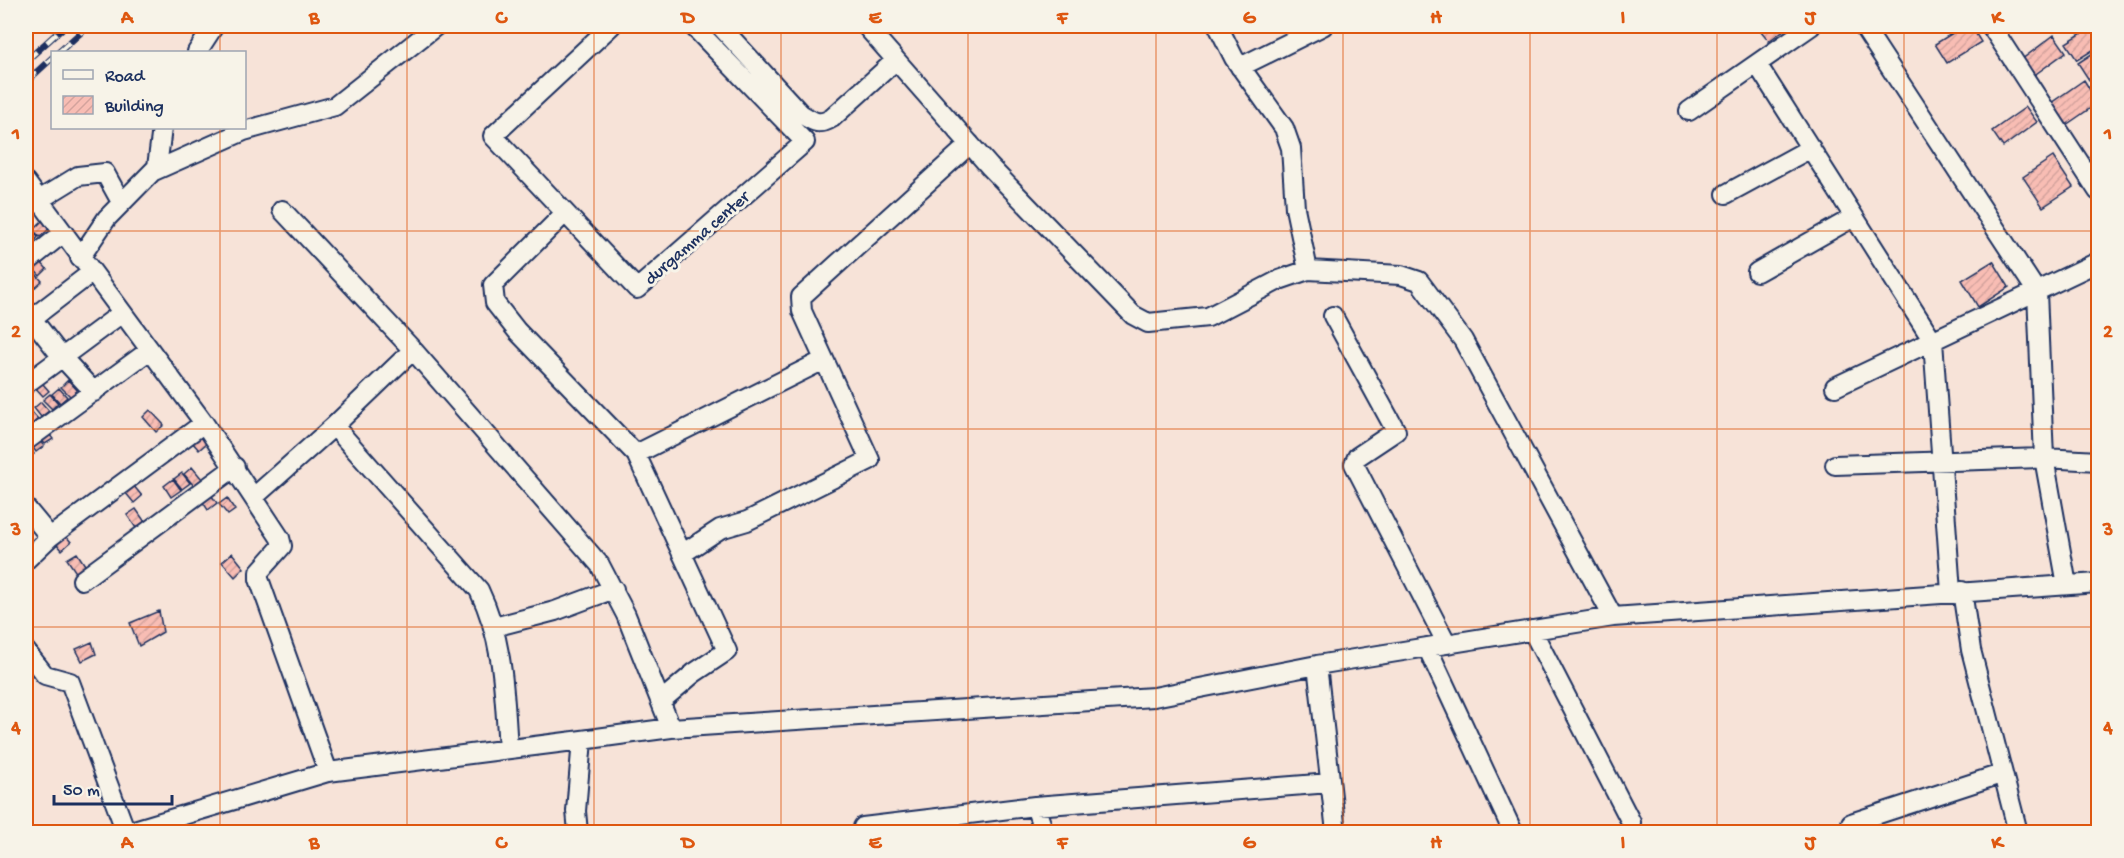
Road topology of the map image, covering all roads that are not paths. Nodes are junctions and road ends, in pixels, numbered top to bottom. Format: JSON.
{"nodes":[{"id":1,"x":214,"y":26,"type":"edge"},
{"id":2,"x":436,"y":26,"type":"edge"},
{"id":3,"x":611,"y":26,"type":"edge"},
{"id":4,"x":693,"y":26,"type":"edge"},
{"id":5,"x":720,"y":26,"type":"edge"},
{"id":6,"x":866,"y":26,"type":"edge"},
{"id":7,"x":1218,"y":26,"type":"edge"},
{"id":8,"x":1323,"y":26,"type":"edge"},
{"id":9,"x":1811,"y":26,"type":"edge"},
{"id":10,"x":1863,"y":26,"type":"edge"},
{"id":11,"x":1991,"y":26,"type":"edge"},
{"id":12,"x":198,"y":51,"type":"edge"},
{"id":13,"x":896,"y":60,"type":"junction"},
{"id":14,"x":1757,"y":64,"type":"junction"},
{"id":15,"x":1240,"y":67,"type":"junction"},
{"id":16,"x":1689,"y":111,"type":"dead end"},
{"id":17,"x":162,"y":129,"type":"edge"},
{"id":18,"x":970,"y":144,"type":"junction"},
{"id":19,"x":1811,"y":148,"type":"junction"},
{"id":20,"x":154,"y":171,"type":"junction"},
{"id":21,"x":26,"y":182,"type":"edge"},
{"id":22,"x":2098,"y":191,"type":"edge"},
{"id":23,"x":1726,"y":194,"type":"dead end"},
{"id":24,"x":121,"y":202,"type":"junction"},
{"id":25,"x":32,"y":203,"type":"edge"},
{"id":26,"x":282,"y":210,"type":"dead end"},
{"id":27,"x":565,"y":213,"type":"junction"},
{"id":28,"x":1854,"y":217,"type":"junction"},
{"id":29,"x":62,"y":234,"type":"junction"},
{"id":30,"x":80,"y":258,"type":"junction"},
{"id":31,"x":2098,"y":262,"type":"edge"},
{"id":32,"x":26,"y":263,"type":"edge"},
{"id":33,"x":1308,"y":270,"type":"junction"},
{"id":34,"x":1757,"y":272,"type":"dead end"},
{"id":35,"x":91,"y":273,"type":"junction"},
{"id":36,"x":2037,"y":292,"type":"junction"},
{"id":37,"x":122,"y":313,"type":"junction"},
{"id":38,"x":1333,"y":316,"type":"dead end"},
{"id":39,"x":28,"y":318,"type":"edge"},
{"id":40,"x":1933,"y":341,"type":"junction"},
{"id":41,"x":150,"y":350,"type":"junction"},
{"id":42,"x":413,"y":350,"type":"junction"},
{"id":43,"x":61,"y":356,"type":"junction"},
{"id":44,"x":824,"y":360,"type":"junction"},
{"id":45,"x":26,"y":384,"type":"edge"},
{"id":46,"x":1834,"y":387,"type":"dead end"},
{"id":47,"x":94,"y":392,"type":"junction"},
{"id":48,"x":204,"y":423,"type":"junction"},
{"id":49,"x":334,"y":426,"type":"junction"},
{"id":50,"x":26,"y":441,"type":"edge"},
{"id":51,"x":636,"y":454,"type":"junction"},
{"id":52,"x":2044,"y":458,"type":"junction"},
{"id":53,"x":1942,"y":460,"type":"junction"},
{"id":54,"x":2098,"y":461,"type":"edge"},
{"id":55,"x":1835,"y":465,"type":"dead end"},
{"id":56,"x":235,"y":467,"type":"junction"},
{"id":57,"x":254,"y":496,"type":"junction"},
{"id":58,"x":26,"y":508,"type":"edge"},
{"id":59,"x":50,"y":537,"type":"junction"},
{"id":60,"x":682,"y":554,"type":"junction"},
{"id":61,"x":26,"y":560,"type":"edge"},
{"id":62,"x":82,"y":580,"type":"dead end"},
{"id":63,"x":2098,"y":583,"type":"edge"},
{"id":64,"x":2067,"y":585,"type":"junction"},
{"id":65,"x":614,"y":589,"type":"junction"},
{"id":66,"x":1956,"y":592,"type":"junction"},
{"id":67,"x":1613,"y":617,"type":"junction"},
{"id":68,"x":494,"y":627,"type":"junction"},
{"id":69,"x":1532,"y":630,"type":"junction"},
{"id":70,"x":1447,"y":644,"type":"junction"},
{"id":71,"x":1427,"y":647,"type":"junction"},
{"id":72,"x":26,"y":651,"type":"edge"},
{"id":73,"x":1317,"y":665,"type":"junction"},
{"id":74,"x":661,"y":701,"type":"junction"},
{"id":75,"x":671,"y":728,"type":"junction"},
{"id":76,"x":582,"y":740,"type":"junction"},
{"id":77,"x":508,"y":749,"type":"junction"},
{"id":78,"x":328,"y":772,"type":"junction"},
{"id":79,"x":2001,"y":774,"type":"junction"},
{"id":80,"x":1330,"y":783,"type":"junction"},
{"id":81,"x":1035,"y":806,"type":"junction"},
{"id":82,"x":1631,"y":822,"type":"dead end"},
{"id":83,"x":1851,"y":823,"type":"dead end"},
{"id":84,"x":863,"y":827,"type":"dead end"},
{"id":85,"x":127,"y":832,"type":"edge"},
{"id":86,"x":578,"y":832,"type":"edge"},
{"id":87,"x":1044,"y":832,"type":"edge"},
{"id":88,"x":1336,"y":832,"type":"edge"},
{"id":89,"x":1512,"y":832,"type":"edge"},
{"id":90,"x":2018,"y":832,"type":"edge"}],
"edges":[{"from":1,"to":12,"type":"street"},
{"from":2,"to":20,"type":"street"},
{"from":3,"to":27,"type":"street","name":"durgamma center"},
{"from":4,"to":27,"type":"street","name":"durgamma center"},
{"from":5,"to":13,"type":"street"},
{"from":6,"to":13,"type":"street"},
{"from":7,"to":15,"type":"street"},
{"from":8,"to":15,"type":"street"},
{"from":9,"to":14,"type":"street"},
{"from":10,"to":36,"type":"street"},
{"from":11,"to":22,"type":"street"},
{"from":13,"to":18,"type":"street"},
{"from":14,"to":16,"type":"street"},
{"from":14,"to":19,"type":"street"},
{"from":15,"to":33,"type":"street"},
{"from":17,"to":20,"type":"street"},
{"from":18,"to":33,"type":"street"},
{"from":18,"to":44,"type":"street"},
{"from":19,"to":23,"type":"street"},
{"from":19,"to":28,"type":"street"},
{"from":20,"to":24,"type":"street"},
{"from":21,"to":25,"type":"street"},
{"from":24,"to":25,"type":"street"},
{"from":24,"to":30,"type":"street"},
{"from":25,"to":29,"type":"street"},
{"from":26,"to":42,"type":"street"},
{"from":27,"to":51,"type":"street"},
{"from":28,"to":34,"type":"street"},
{"from":28,"to":40,"type":"street"},
{"from":29,"to":30,"type":"street"},
{"from":29,"to":32,"type":"street"},
{"from":30,"to":35,"type":"street"},
{"from":31,"to":36,"type":"street"},
{"from":33,"to":67,"type":"street"},
{"from":35,"to":37,"type":"street"},
{"from":35,"to":39,"type":"street"},
{"from":36,"to":40,"type":"street"},
{"from":36,"to":52,"type":"street"},
{"from":37,"to":41,"type":"street"},
{"from":37,"to":43,"type":"street"},
{"from":38,"to":70,"type":"street"},
{"from":39,"to":43,"type":"street"},
{"from":40,"to":46,"type":"street"},
{"from":40,"to":53,"type":"street"},
{"from":41,"to":47,"type":"street"},
{"from":41,"to":48,"type":"street"},
{"from":42,"to":49,"type":"street"},
{"from":42,"to":65,"type":"street"},
{"from":43,"to":45,"type":"street"},
{"from":43,"to":47,"type":"street"},
{"from":44,"to":51,"type":"street"},
{"from":44,"to":60,"type":"street"},
{"from":47,"to":50,"type":"street"},
{"from":48,"to":56,"type":"street"},
{"from":48,"to":59,"type":"street"},
{"from":49,"to":57,"type":"street"},
{"from":49,"to":68,"type":"street"},
{"from":51,"to":60,"type":"street"},
{"from":52,"to":53,"type":"street"},
{"from":52,"to":54,"type":"street"},
{"from":52,"to":64,"type":"street"},
{"from":53,"to":55,"type":"street"},
{"from":53,"to":66,"type":"street"},
{"from":56,"to":57,"type":"street"},
{"from":56,"to":62,"type":"street"},
{"from":57,"to":78,"type":"street"},
{"from":58,"to":59,"type":"street"},
{"from":59,"to":61,"type":"street"},
{"from":60,"to":74,"type":"street"},
{"from":63,"to":64,"type":"street"},
{"from":64,"to":66,"type":"street"},
{"from":65,"to":68,"type":"street"},
{"from":65,"to":74,"type":"street"},
{"from":66,"to":67,"type":"street"},
{"from":66,"to":79,"type":"street"},
{"from":67,"to":69,"type":"street"},
{"from":68,"to":77,"type":"street"},
{"from":69,"to":70,"type":"street"},
{"from":69,"to":82,"type":"street"},
{"from":70,"to":71,"type":"street"},
{"from":71,"to":73,"type":"street"},
{"from":71,"to":89,"type":"street"},
{"from":72,"to":85,"type":"street"},
{"from":73,"to":75,"type":"street"},
{"from":73,"to":80,"type":"street"},
{"from":74,"to":75,"type":"street"},
{"from":75,"to":76,"type":"street"},
{"from":76,"to":77,"type":"street"},
{"from":76,"to":86,"type":"street"},
{"from":77,"to":78,"type":"street"},
{"from":78,"to":85,"type":"street"},
{"from":79,"to":83,"type":"street"},
{"from":79,"to":90,"type":"street"},
{"from":80,"to":81,"type":"street"},
{"from":80,"to":88,"type":"street"},
{"from":81,"to":84,"type":"street"},
{"from":81,"to":87,"type":"street"}]}
